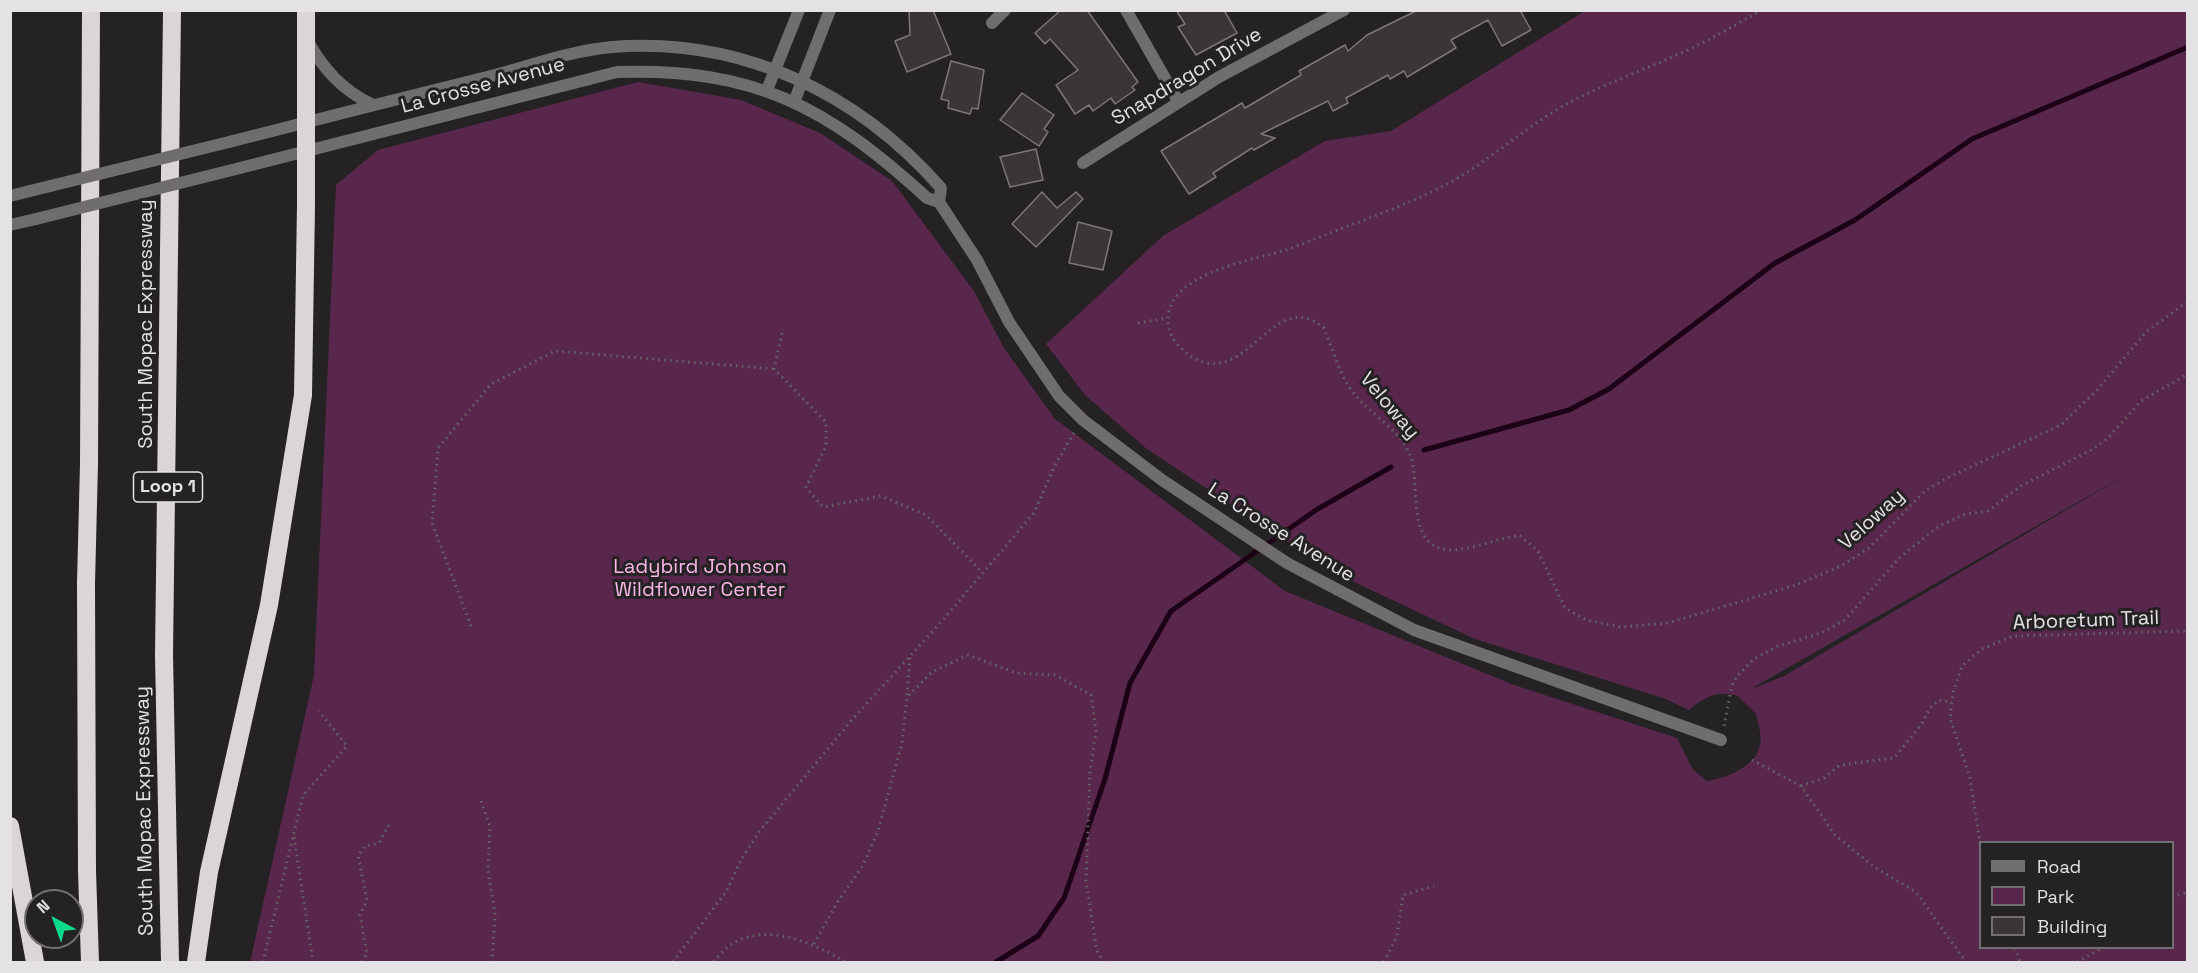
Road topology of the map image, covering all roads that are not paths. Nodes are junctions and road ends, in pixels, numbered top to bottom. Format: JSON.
{"nodes":[{"id":1,"x":91,"y":10,"type":"edge"},
{"id":2,"x":172,"y":10,"type":"edge"},
{"id":3,"x":306,"y":10,"type":"edge"},
{"id":4,"x":799,"y":10,"type":"edge"},
{"id":5,"x":830,"y":10,"type":"edge"},
{"id":6,"x":1005,"y":10,"type":"edge"},
{"id":7,"x":1126,"y":10,"type":"edge"},
{"id":8,"x":1344,"y":10,"type":"edge"},
{"id":9,"x":992,"y":23,"type":"dead end"},
{"id":10,"x":305,"y":38,"type":"junction"},
{"id":11,"x":776,"y":69,"type":"junction"},
{"id":12,"x":802,"y":81,"type":"junction"},
{"id":13,"x":767,"y":90,"type":"junction"},
{"id":14,"x":1178,"y":101,"type":"junction"},
{"id":15,"x":794,"y":102,"type":"junction"},
{"id":16,"x":373,"y":105,"type":"junction"},
{"id":17,"x":305,"y":123,"type":"junction"},
{"id":18,"x":304,"y":152,"type":"junction"},
{"id":19,"x":1083,"y":163,"type":"dead end"},
{"id":20,"x":10,"y":196,"type":"edge"},
{"id":21,"x":939,"y":202,"type":"junction"},
{"id":22,"x":10,"y":225,"type":"edge"},
{"id":23,"x":1721,"y":740,"type":"road end"},
{"id":24,"x":10,"y":826,"type":"edge"},
{"id":25,"x":35,"y":963,"type":"edge"},
{"id":26,"x":90,"y":963,"type":"edge"},
{"id":27,"x":170,"y":963,"type":"edge"},
{"id":28,"x":196,"y":963,"type":"edge"}],
"edges":[{"from":1,"to":26,"type":"highway"},
{"from":2,"to":27,"type":"highway","name":"South Mopac Expressway","number":"Loop 1"},
{"from":3,"to":10,"type":"highway"},
{"from":4,"to":11,"type":"street"},
{"from":5,"to":12,"type":"street"},
{"from":6,"to":9,"type":"street"},
{"from":7,"to":14,"type":"street"},
{"from":8,"to":14,"type":"street","name":"Snapdragon Drive"},
{"from":10,"to":16,"type":"street"},
{"from":10,"to":17,"type":"highway"},
{"from":11,"to":12,"type":"street","name":"La Crosse Avenue"},
{"from":11,"to":13,"type":"street"},
{"from":11,"to":16,"type":"street","name":"La Crosse Avenue"},
{"from":12,"to":15,"type":"street"},
{"from":12,"to":21,"type":"street","name":"La Crosse Avenue"},
{"from":13,"to":15,"type":"street","name":"La Crosse Avenue"},
{"from":13,"to":18,"type":"street","name":"La Crosse Avenue"},
{"from":14,"to":19,"type":"street","name":"Snapdragon Drive"},
{"from":15,"to":21,"type":"street","name":"La Crosse Avenue"},
{"from":16,"to":17,"type":"street","name":"La Crosse Avenue"},
{"from":17,"to":18,"type":"highway"},
{"from":17,"to":20,"type":"street","bridge":true},
{"from":18,"to":22,"type":"street","name":"La Crosse Avenue","bridge":true},
{"from":18,"to":28,"type":"highway"},
{"from":21,"to":23,"type":"street","name":"La Crosse Avenue"},
{"from":24,"to":25,"type":"highway"}]}
